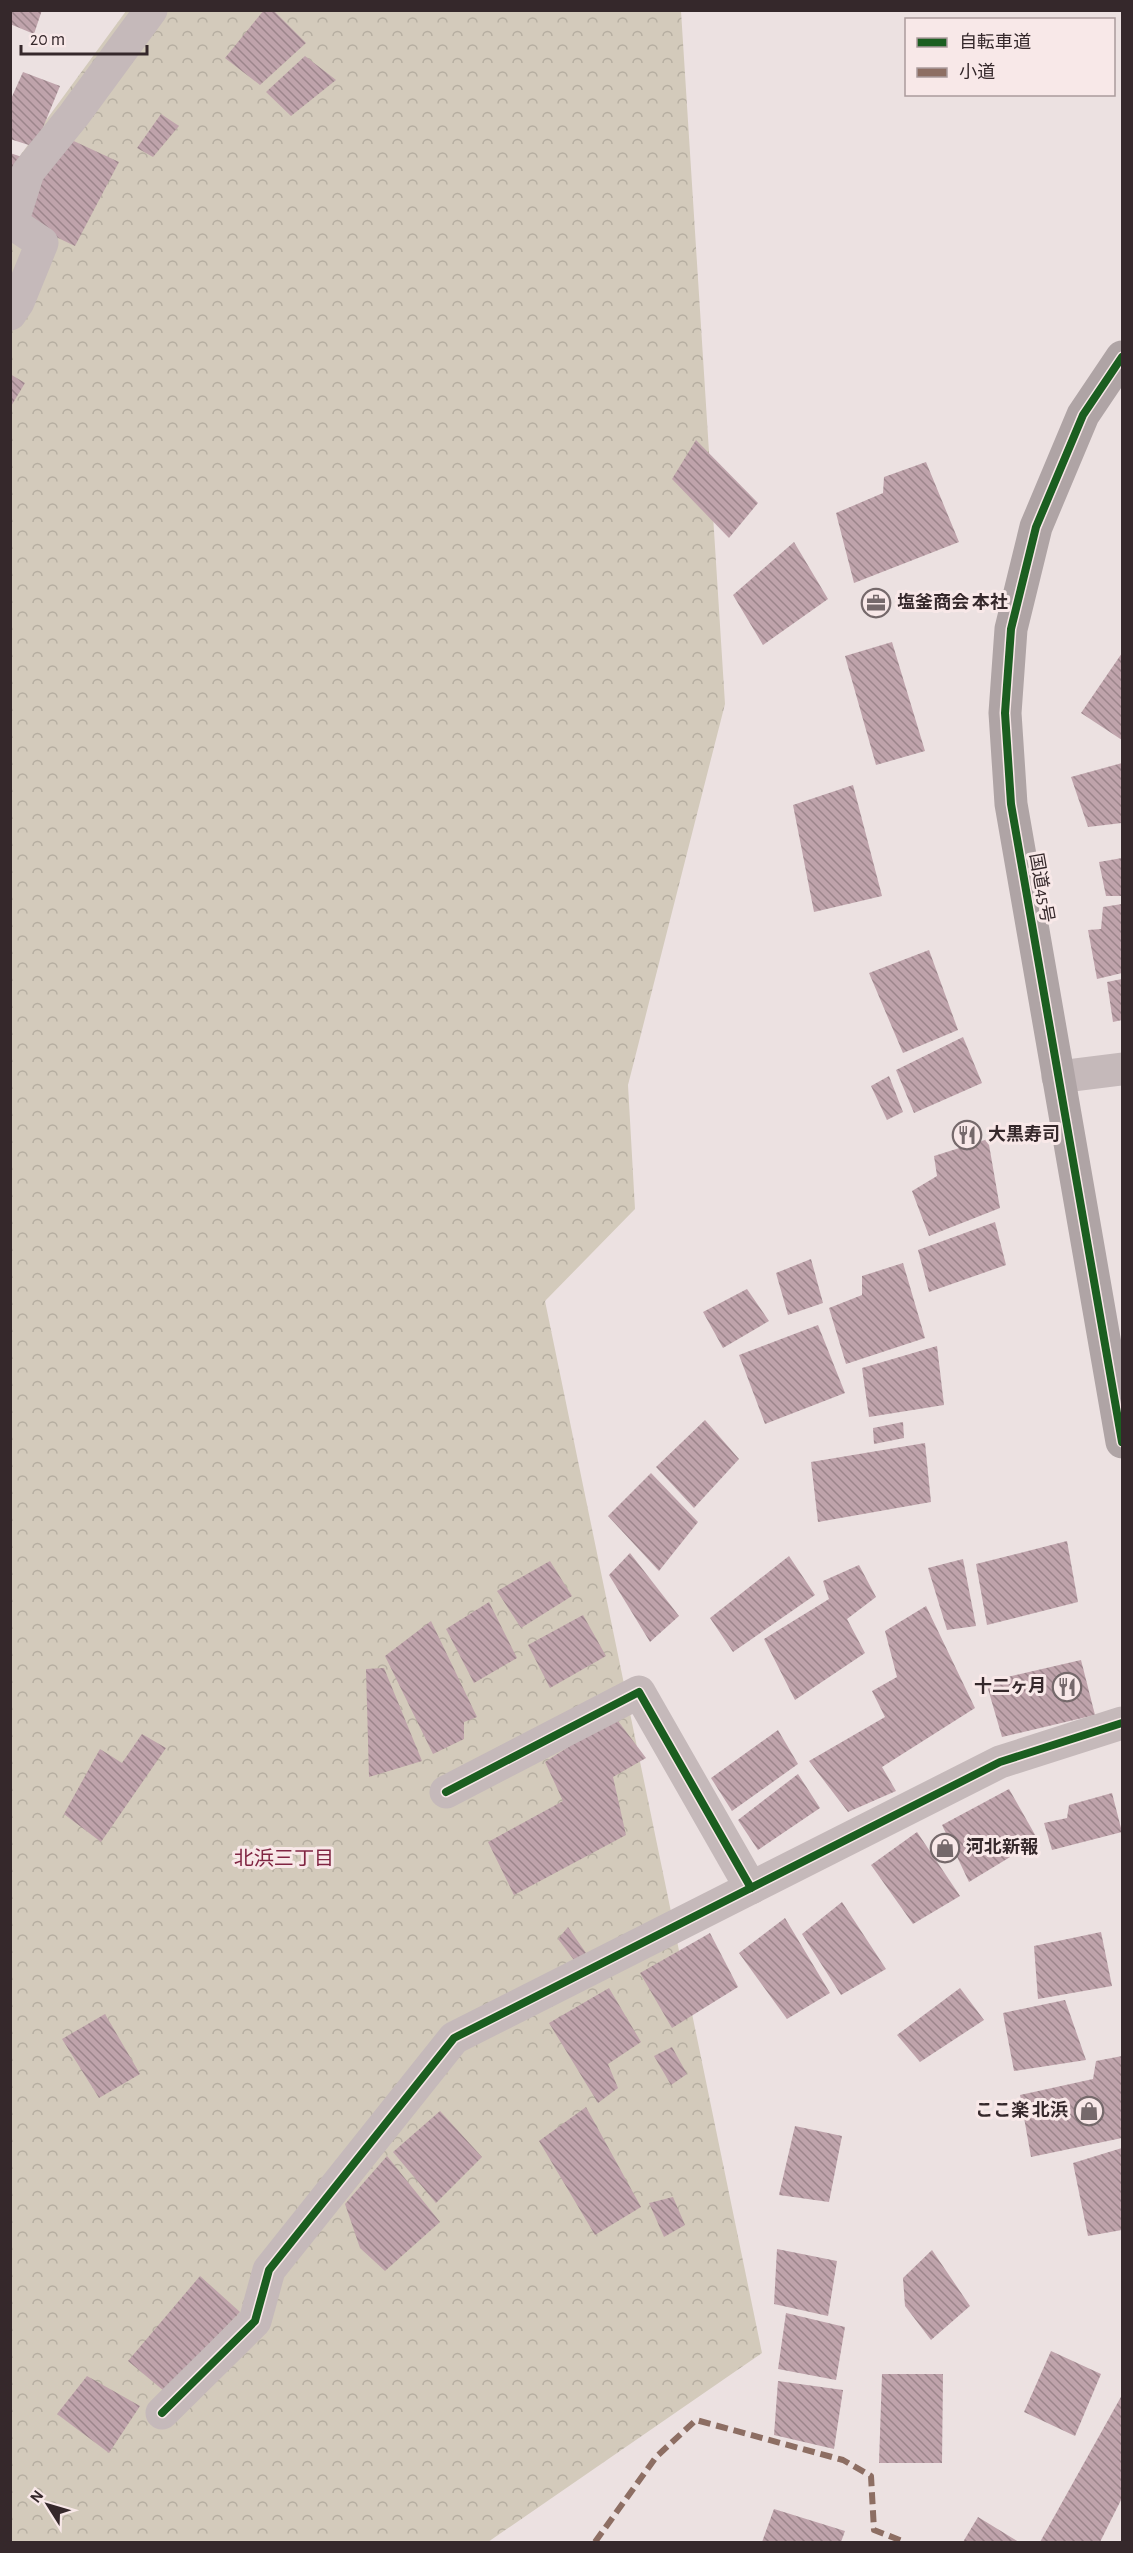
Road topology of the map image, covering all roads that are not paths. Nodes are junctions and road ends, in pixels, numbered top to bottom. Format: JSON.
{"nodes":[{"id":1,"x":151,"y":10,"type":"edge"},
{"id":2,"x":13,"y":305,"type":"edge"},
{"id":3,"x":1122,"y":357,"type":"edge"},
{"id":4,"x":1122,"y":1070,"type":"edge"},
{"id":5,"x":1058,"y":1077,"type":"junction"},
{"id":6,"x":1122,"y":1442,"type":"edge"},
{"id":7,"x":1122,"y":1723,"type":"edge"},
{"id":8,"x":446,"y":1792,"type":"dead end"},
{"id":9,"x":751,"y":1887,"type":"junction"},
{"id":10,"x":162,"y":2413,"type":"dead end"}],
"edges":[{"from":1,"to":2,"type":"street"},
{"from":3,"to":5,"type":"highway","name":"国道45号"},
{"from":4,"to":5,"type":"street"},
{"from":5,"to":6,"type":"highway","name":"国道45号"},
{"from":7,"to":9,"type":"street"},
{"from":8,"to":9,"type":"street"},
{"from":9,"to":10,"type":"street"}]}
